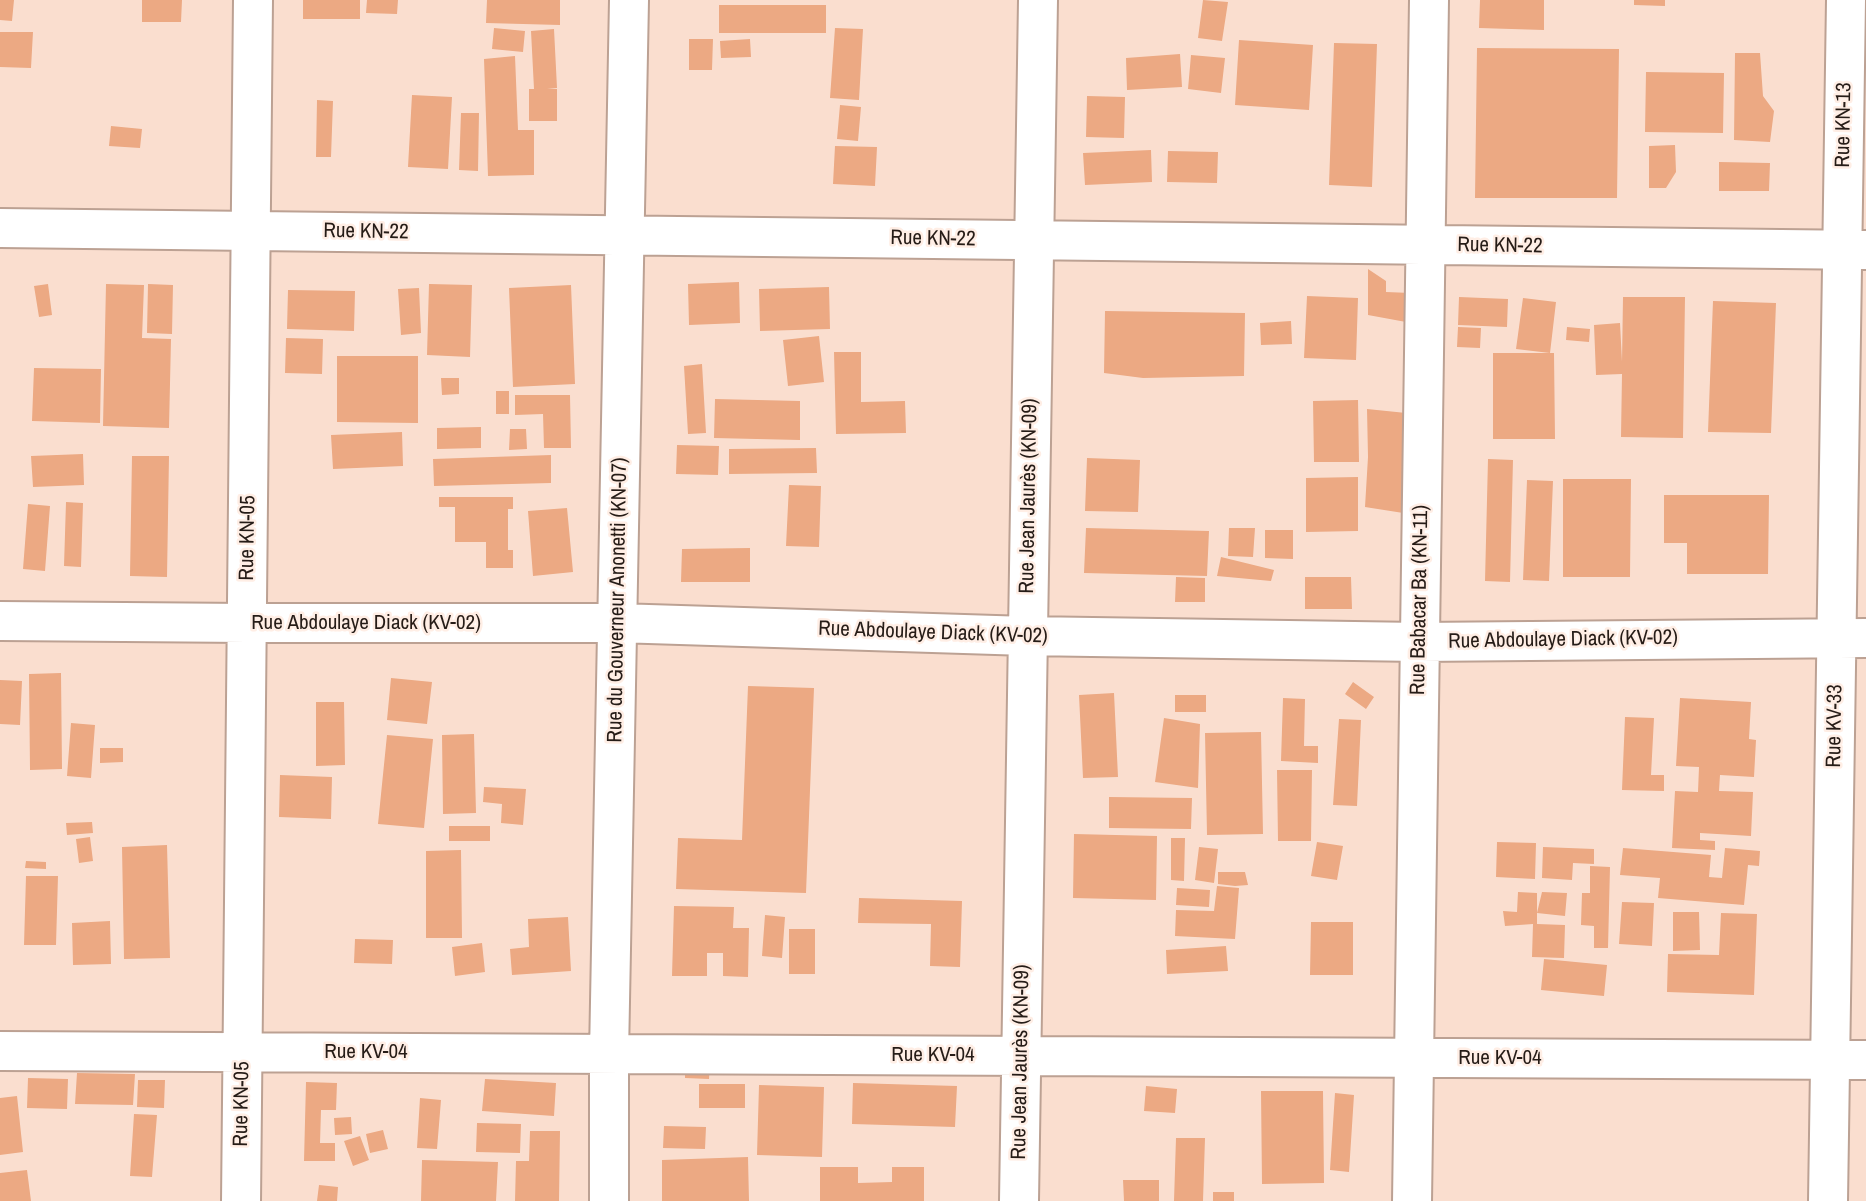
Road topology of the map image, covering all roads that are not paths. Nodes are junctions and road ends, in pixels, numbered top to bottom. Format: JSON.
{"nodes":[{"id":1,"x":253,"y":0,"type":"edge"},
{"id":2,"x":629,"y":0,"type":"edge"},
{"id":3,"x":1038,"y":0,"type":"edge"},
{"id":4,"x":1429,"y":0,"type":"edge"},
{"id":5,"x":1846,"y":0,"type":"edge"},
{"id":6,"x":0,"y":228,"type":"edge"},
{"id":7,"x":250,"y":231,"type":"junction"},
{"id":8,"x":624,"y":235,"type":"junction"},
{"id":9,"x":1034,"y":240,"type":"junction"},
{"id":10,"x":1425,"y":245,"type":"junction"},
{"id":11,"x":1854,"y":250,"type":"edge"},
{"id":12,"x":0,"y":621,"type":"edge"},
{"id":13,"x":617,"y":623,"type":"junction"},
{"id":14,"x":247,"y":624,"type":"junction"},
{"id":15,"x":1027,"y":636,"type":"junction"},
{"id":16,"x":1851,"y":638,"type":"edge"},
{"id":17,"x":1419,"y":642,"type":"junction"},
{"id":18,"x":0,"y":1051,"type":"edge"},
{"id":19,"x":243,"y":1052,"type":"junction"},
{"id":20,"x":609,"y":1054,"type":"junction"},
{"id":21,"x":1021,"y":1056,"type":"junction"},
{"id":22,"x":1414,"y":1058,"type":"junction"},
{"id":23,"x":1848,"y":1060,"type":"edge"},
{"id":24,"x":241,"y":1201,"type":"edge"},
{"id":25,"x":609,"y":1201,"type":"edge"},
{"id":26,"x":1018,"y":1201,"type":"edge"},
{"id":27,"x":1412,"y":1201,"type":"edge"},
{"id":28,"x":1828,"y":1201,"type":"edge"}],
"edges":[{"from":1,"to":7,"type":"street","name":"Rue KN-05"},
{"from":2,"to":8,"type":"street","name":"Rue du Gouverneur Anonetti (KN-07)"},
{"from":3,"to":9,"type":"street","name":"Rue Jean Jaurès (KN-09)"},
{"from":4,"to":10,"type":"street","name":"Rue Babacar Ba (KN-11)"},
{"from":5,"to":11,"type":"street","name":"Rue KN-13"},
{"from":6,"to":7,"type":"street","name":"Rue KN-22"},
{"from":7,"to":8,"type":"street","name":"Rue KN-22"},
{"from":7,"to":14,"type":"street","name":"Rue KN-05"},
{"from":8,"to":9,"type":"street","name":"Rue KN-22"},
{"from":8,"to":13,"type":"street","name":"Rue du Gouverneur Anonetti (KN-07)"},
{"from":9,"to":10,"type":"street","name":"Rue KN-22"},
{"from":9,"to":15,"type":"street","name":"Rue Jean Jaurès (KN-09)"},
{"from":10,"to":11,"type":"street","name":"Rue KN-22"},
{"from":10,"to":17,"type":"street","name":"Rue Babacar Ba (KN-11)"},
{"from":11,"to":16,"type":"street","name":"Rue KV-33"},
{"from":12,"to":14,"type":"street","name":"Rue Abdoulaye Diack (KV-02)"},
{"from":13,"to":14,"type":"street","name":"Rue Abdoulaye Diack (KV-02)"},
{"from":13,"to":15,"type":"street","name":"Rue Abdoulaye Diack (KV-02)"},
{"from":13,"to":20,"type":"street","name":"Rue du Gouverneur Anonetti (KN-07)"},
{"from":14,"to":19,"type":"street","name":"Rue KN-05"},
{"from":15,"to":17,"type":"street","name":"Rue Abdoulaye Diack (KV-02)"},
{"from":15,"to":21,"type":"street","name":"Rue Jean Jaurès (KN-09)"},
{"from":16,"to":17,"type":"street","name":"Rue Abdoulaye Diack (KV-02)"},
{"from":16,"to":23,"type":"street","name":"Rue KV-33"},
{"from":17,"to":22,"type":"street","name":"Rue Babacar Ba (KN-11)"},
{"from":18,"to":19,"type":"street","name":"Rue KV-04"},
{"from":19,"to":20,"type":"street","name":"Rue KV-04"},
{"from":19,"to":24,"type":"street","name":"Rue KN-05"},
{"from":20,"to":21,"type":"street","name":"Rue KV-04"},
{"from":20,"to":25,"type":"street","name":"Rue du Gouverneur Anonetti (KN-07)"},
{"from":21,"to":22,"type":"street","name":"Rue KV-04"},
{"from":21,"to":26,"type":"street","name":"Rue Jean Jaurès (KN-09)"},
{"from":22,"to":23,"type":"street","name":"Rue KV-04"},
{"from":22,"to":27,"type":"street","name":"Rue Babacar Ba (KN-11)"},
{"from":23,"to":28,"type":"street","name":"Rue KV-33"}]}
